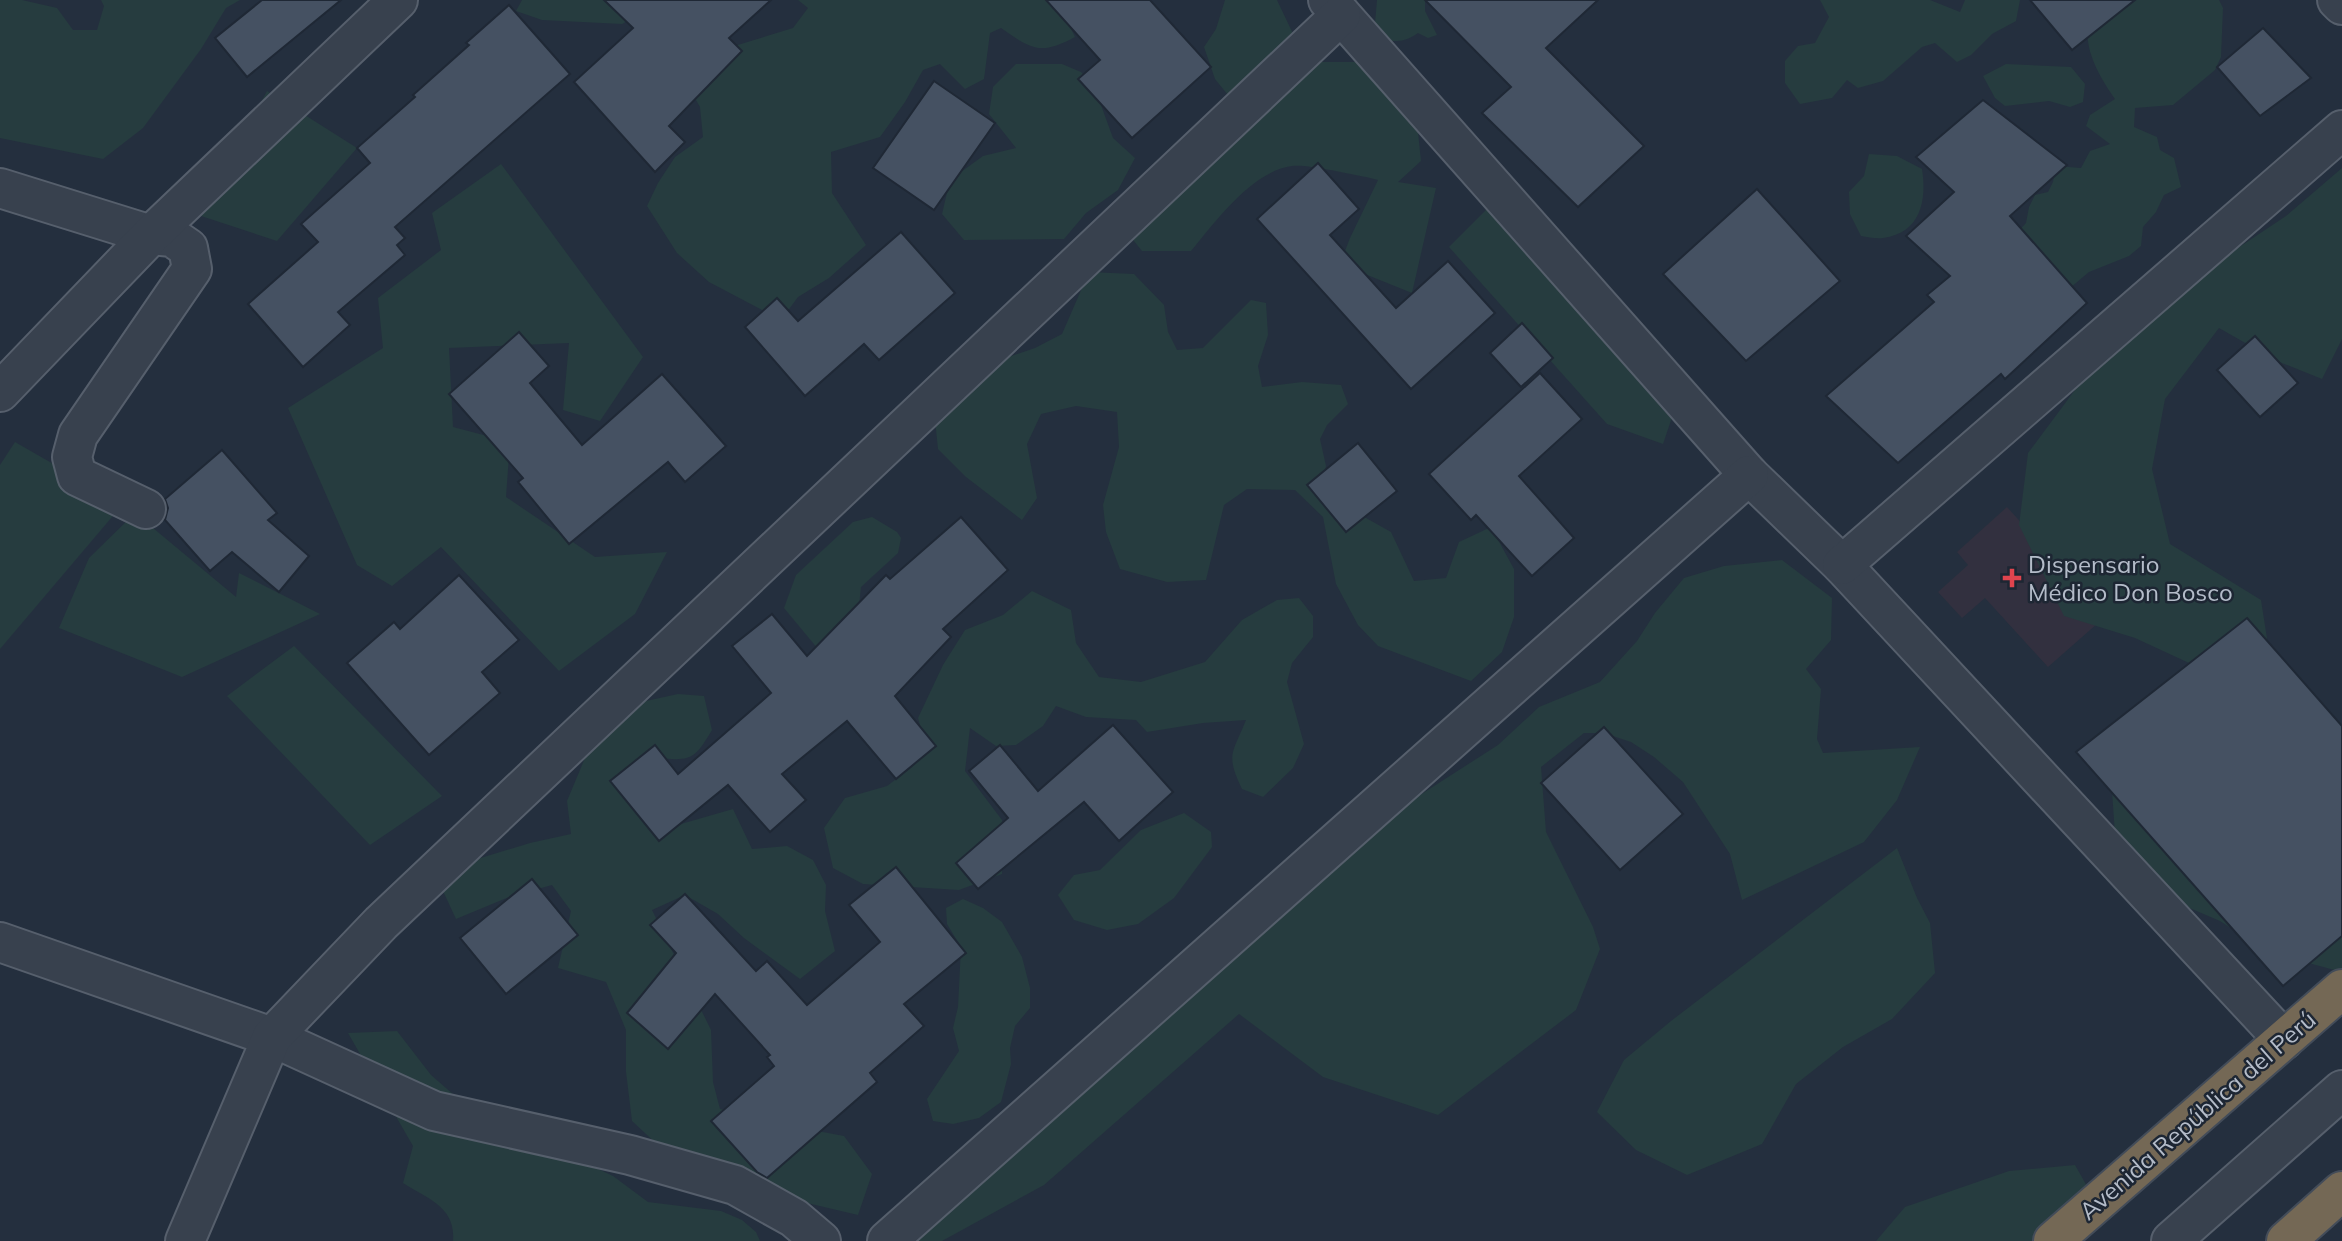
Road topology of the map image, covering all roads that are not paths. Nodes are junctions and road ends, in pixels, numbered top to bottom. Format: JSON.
{"nodes":[{"id":1,"x":398,"y":0,"type":"edge"},
{"id":2,"x":2337,"y":0,"type":"edge"},
{"id":3,"x":2342,"y":5,"type":"edge"},
{"id":4,"x":1335,"y":8,"type":"edge"},
{"id":5,"x":2342,"y":130,"type":"edge"},
{"id":6,"x":0,"y":188,"type":"edge"},
{"id":7,"x":151,"y":235,"type":"junction"},
{"id":8,"x":0,"y":392,"type":"edge"},
{"id":9,"x":1749,"y":475,"type":"junction"},
{"id":10,"x":146,"y":509,"type":"dead end"},
{"id":11,"x":1842,"y":565,"type":"junction"},
{"id":12,"x":0,"y":942,"type":"edge"},
{"id":13,"x":2342,"y":989,"type":"edge"},
{"id":14,"x":272,"y":1037,"type":"junction"},
{"id":15,"x":2284,"y":1040,"type":"junction"},
{"id":16,"x":2342,"y":1090,"type":"edge"},
{"id":17,"x":2342,"y":1191,"type":"edge"},
{"id":18,"x":185,"y":1241,"type":"edge"},
{"id":19,"x":821,"y":1241,"type":"edge"},
{"id":20,"x":887,"y":1241,"type":"edge"},
{"id":21,"x":2053,"y":1241,"type":"edge"},
{"id":22,"x":2171,"y":1241,"type":"edge"},
{"id":23,"x":2286,"y":1241,"type":"edge"}],
"edges":[{"from":1,"to":7,"type":"street"},
{"from":2,"to":3,"type":"street"},
{"from":4,"to":9,"type":"street"},
{"from":4,"to":14,"type":"street"},
{"from":5,"to":11,"type":"street"},
{"from":6,"to":7,"type":"street"},
{"from":7,"to":8,"type":"street"},
{"from":7,"to":10,"type":"street"},
{"from":9,"to":11,"type":"street"},
{"from":9,"to":20,"type":"street"},
{"from":11,"to":15,"type":"street"},
{"from":12,"to":14,"type":"street"},
{"from":13,"to":15,"type":"highway","name":"Avenida República del Perú"},
{"from":14,"to":18,"type":"street"},
{"from":14,"to":19,"type":"street"},
{"from":15,"to":21,"type":"highway","name":"Avenida República del Perú"},
{"from":16,"to":22,"type":"street"},
{"from":17,"to":23,"type":"highway"}]}
